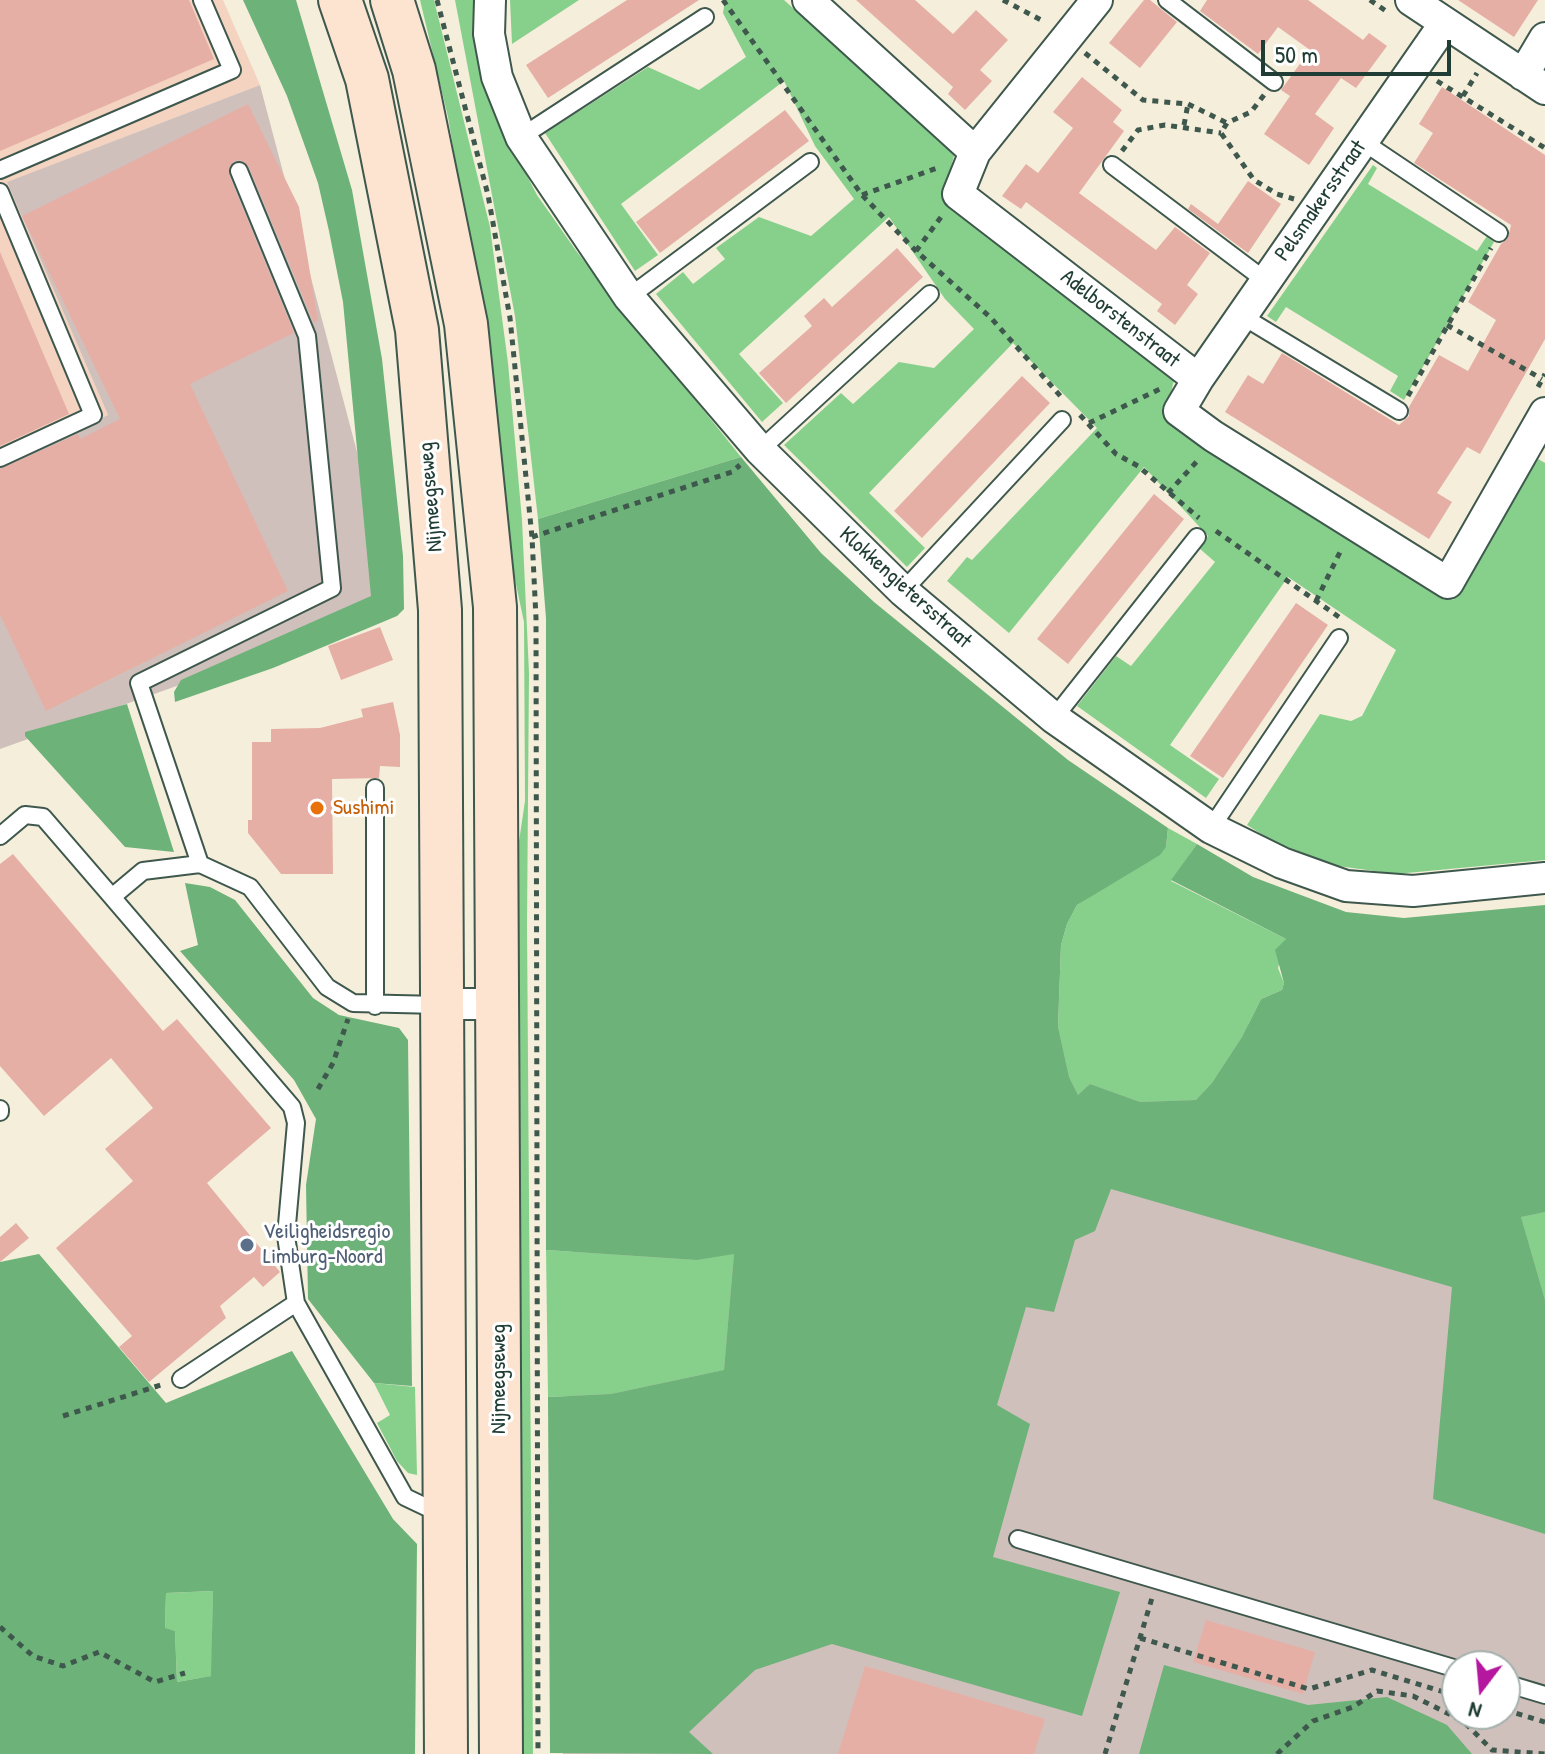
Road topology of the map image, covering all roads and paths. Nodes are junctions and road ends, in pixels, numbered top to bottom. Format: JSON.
{"nodes":[{"id":1,"x":202,"y":0,"type":"edge"},
{"id":2,"x":340,"y":0,"type":"edge"},
{"id":3,"x":392,"y":0,"type":"edge"},
{"id":4,"x":490,"y":0,"type":"edge"},
{"id":5,"x":723,"y":0,"type":"edge"},
{"id":6,"x":808,"y":0,"type":"edge"},
{"id":7,"x":1003,"y":0,"type":"edge"},
{"id":8,"x":1097,"y":0,"type":"edge"},
{"id":9,"x":1167,"y":0,"type":"edge"},
{"id":10,"x":1411,"y":0,"type":"edge"},
{"id":11,"x":705,"y":17,"type":"dead end"},
{"id":12,"x":1445,"y":23,"type":"junction"},
{"id":13,"x":1545,"y":38,"type":"edge"},
{"id":14,"x":1079,"y":49,"type":"junction"},
{"id":15,"x":1469,"y":62,"type":"dead end"},
{"id":16,"x":1479,"y":69,"type":"junction"},
{"id":17,"x":1429,"y":76,"type":"dead end"},
{"id":18,"x":1491,"y":76,"type":"dead end"},
{"id":19,"x":1274,"y":82,"type":"joint"},
{"id":20,"x":1534,"y":82,"type":"edge"},
{"id":21,"x":1463,"y":96,"type":"junction"},
{"id":22,"x":1188,"y":104,"type":"junction"},
{"id":23,"x":1227,"y":123,"type":"junction"},
{"id":24,"x":1184,"y":125,"type":"junction"},
{"id":25,"x":1221,"y":133,"type":"junction"},
{"id":26,"x":521,"y":137,"type":"junction"},
{"id":27,"x":1362,"y":142,"type":"junction"},
{"id":28,"x":1545,"y":148,"type":"edge"},
{"id":29,"x":964,"y":157,"type":"junction"},
{"id":30,"x":810,"y":162,"type":"dead end"},
{"id":31,"x":1112,"y":165,"type":"joint"},
{"id":32,"x":0,"y":170,"type":"edge"},
{"id":33,"x":239,"y":171,"type":"dead end"},
{"id":34,"x":0,"y":192,"type":"edge"},
{"id":35,"x":862,"y":195,"type":"junction"},
{"id":36,"x":1318,"y":205,"type":"junction"},
{"id":37,"x":940,"y":218,"type":"dead end"},
{"id":38,"x":1499,"y":233,"type":"joint"},
{"id":39,"x":916,"y":251,"type":"junction"},
{"id":40,"x":1266,"y":281,"type":"junction"},
{"id":41,"x":930,"y":294,"type":"dead end"},
{"id":42,"x":629,"y":297,"type":"junction"},
{"id":43,"x":1242,"y":316,"type":"junction"},
{"id":44,"x":1447,"y":325,"type":"junction"},
{"id":45,"x":1198,"y":379,"type":"junction"},
{"id":46,"x":1542,"y":379,"type":"dead end"},
{"id":47,"x":1150,"y":392,"type":"dead end"},
{"id":48,"x":1066,"y":402,"type":"dead end"},
{"id":49,"x":1399,"y":411,"type":"joint"},
{"id":50,"x":1545,"y":413,"type":"edge"},
{"id":51,"x":1070,"y":416,"type":"joint"},
{"id":52,"x":1089,"y":423,"type":"junction"},
{"id":53,"x":1537,"y":446,"type":"edge"},
{"id":54,"x":760,"y":450,"type":"junction"},
{"id":55,"x":0,"y":458,"type":"edge"},
{"id":56,"x":1196,"y":464,"type":"dead end"},
{"id":57,"x":1168,"y":493,"type":"junction"},
{"id":58,"x":532,"y":537,"type":"dead end"},
{"id":59,"x":1197,"y":537,"type":"dead end"},
{"id":60,"x":1339,"y":553,"type":"dead end"},
{"id":61,"x":903,"y":591,"type":"junction"},
{"id":62,"x":1316,"y":601,"type":"junction"},
{"id":63,"x":1339,"y":638,"type":"joint"},
{"id":64,"x":1054,"y":718,"type":"junction"},
{"id":65,"x":375,"y":788,"type":"dead end"},
{"id":66,"x":1211,"y":828,"type":"junction"},
{"id":67,"x":0,"y":836,"type":"edge"},
{"id":68,"x":200,"y":864,"type":"junction"},
{"id":69,"x":1545,"y":878,"type":"edge"},
{"id":70,"x":112,"y":897,"type":"junction"},
{"id":71,"x":353,"y":1003,"type":"junction"},
{"id":72,"x":442,"y":1004,"type":"junction"},
{"id":73,"x":497,"y":1004,"type":"junction"},
{"id":74,"x":375,"y":1006,"type":"junction"},
{"id":75,"x":318,"y":1089,"type":"dead end"},
{"id":76,"x":296,"y":1303,"type":"junction"},
{"id":77,"x":181,"y":1379,"type":"joint"},
{"id":78,"x":63,"y":1416,"type":"dead end"},
{"id":79,"x":444,"y":1508,"type":"junction"},
{"id":80,"x":1018,"y":1539,"type":"dead end"},
{"id":81,"x":1157,"y":1580,"type":"junction"},
{"id":82,"x":0,"y":1627,"type":"edge"},
{"id":83,"x":1140,"y":1638,"type":"junction"},
{"id":84,"x":1441,"y":1664,"type":"edge"},
{"id":85,"x":185,"y":1673,"type":"dead end"},
{"id":86,"x":1521,"y":1688,"type":"edge"},
{"id":87,"x":1441,"y":1691,"type":"edge"},
{"id":88,"x":1545,"y":1695,"type":"edge"},
{"id":89,"x":1521,"y":1715,"type":"edge"},
{"id":90,"x":1545,"y":1722,"type":"edge"},
{"id":91,"x":446,"y":1754,"type":"edge"},
{"id":92,"x":501,"y":1754,"type":"edge"},
{"id":93,"x":1105,"y":1754,"type":"edge"},
{"id":94,"x":1277,"y":1754,"type":"edge"},
{"id":95,"x":1545,"y":1754,"type":"edge"}],
"edges":[{"from":1,"to":32,"type":"lane"},
{"from":2,"to":72,"type":"main road","name":"Nijmeegseweg"},
{"from":3,"to":73,"type":"main road","name":"Nijmeegseweg"},
{"from":4,"to":26,"type":"street","name":"Klokkengietersstraat"},
{"from":5,"to":35,"type":"path"},
{"from":6,"to":29,"type":"street"},
{"from":7,"to":14,"type":"path"},
{"from":8,"to":14,"type":"street"},
{"from":9,"to":19,"type":"lane"},
{"from":10,"to":12,"type":"street"},
{"from":11,"to":26,"type":"lane"},
{"from":12,"to":20,"type":"street"},
{"from":12,"to":27,"type":"street","name":"Pelsmakersstraat"},
{"from":13,"to":20,"type":"street"},
{"from":14,"to":22,"type":"path"},
{"from":14,"to":29,"type":"street"},
{"from":15,"to":16,"type":"path"},
{"from":16,"to":18,"type":"path"},
{"from":16,"to":21,"type":"path"},
{"from":17,"to":21,"type":"path"},
{"from":19,"to":23,"type":"path"},
{"from":21,"to":28,"type":"path"},
{"from":22,"to":23,"type":"path"},
{"from":22,"to":24,"type":"path"},
{"from":23,"to":25,"type":"path"},
{"from":24,"to":25,"type":"path"},
{"from":24,"to":31,"type":"path"},
{"from":25,"to":36,"type":"path"},
{"from":26,"to":42,"type":"street","name":"Klokkengietersstraat"},
{"from":27,"to":36,"type":"street","name":"Pelsmakersstraat"},
{"from":27,"to":38,"type":"lane"},
{"from":29,"to":35,"type":"path"},
{"from":29,"to":45,"type":"street","name":"Adelborstenstraat"},
{"from":30,"to":42,"type":"lane"},
{"from":31,"to":40,"type":"lane"},
{"from":33,"to":68,"type":"lane"},
{"from":34,"to":55,"type":"lane"},
{"from":35,"to":39,"type":"path"},
{"from":36,"to":40,"type":"street","name":"Pelsmakersstraat"},
{"from":37,"to":39,"type":"path"},
{"from":38,"to":44,"type":"path"},
{"from":39,"to":48,"type":"path"},
{"from":40,"to":43,"type":"street","name":"Pelsmakersstraat"},
{"from":41,"to":54,"type":"lane"},
{"from":42,"to":54,"type":"street","name":"Klokkengietersstraat"},
{"from":43,"to":45,"type":"street","name":"Pelsmakersstraat"},
{"from":43,"to":49,"type":"lane"},
{"from":44,"to":46,"type":"path"},
{"from":44,"to":49,"type":"path"},
{"from":45,"to":53,"type":"street","name":"Adelborstenstraat"},
{"from":47,"to":52,"type":"path"},
{"from":50,"to":53,"type":"street"},
{"from":51,"to":52,"type":"path"},
{"from":51,"to":61,"type":"lane"},
{"from":52,"to":57,"type":"path"},
{"from":54,"to":58,"type":"path"},
{"from":54,"to":61,"type":"street","name":"Klokkengietersstraat"},
{"from":56,"to":57,"type":"path"},
{"from":57,"to":62,"type":"path"},
{"from":59,"to":64,"type":"lane"},
{"from":60,"to":62,"type":"path"},
{"from":61,"to":64,"type":"street","name":"Klokkengietersstraat"},
{"from":62,"to":63,"type":"path"},
{"from":63,"to":66,"type":"lane"},
{"from":64,"to":66,"type":"street","name":"Klokkengietersstraat"},
{"from":65,"to":74,"type":"lane"},
{"from":66,"to":69,"type":"street","name":"Klokkengietersstraat"},
{"from":67,"to":70,"type":"lane"},
{"from":68,"to":70,"type":"lane"},
{"from":68,"to":71,"type":"lane"},
{"from":70,"to":76,"type":"lane"},
{"from":71,"to":74,"type":"lane"},
{"from":71,"to":75,"type":"path"},
{"from":72,"to":73,"type":"street"},
{"from":72,"to":74,"type":"lane"},
{"from":72,"to":79,"type":"main road","name":"Nijmeegseweg"},
{"from":73,"to":92,"type":"main road","name":"Nijmeegseweg"},
{"from":76,"to":77,"type":"lane"},
{"from":76,"to":79,"type":"lane"},
{"from":77,"to":78,"type":"path"},
{"from":79,"to":91,"type":"main road","name":"Nijmeegseweg"},
{"from":80,"to":81,"type":"lane"},
{"from":81,"to":83,"type":"path"},
{"from":81,"to":84,"type":"lane"},
{"from":82,"to":85,"type":"path"},
{"from":83,"to":87,"type":"path"},
{"from":83,"to":93,"type":"path"},
{"from":86,"to":88,"type":"lane"},
{"from":89,"to":90,"type":"path"},
{"from":94,"to":95,"type":"path"}]}
